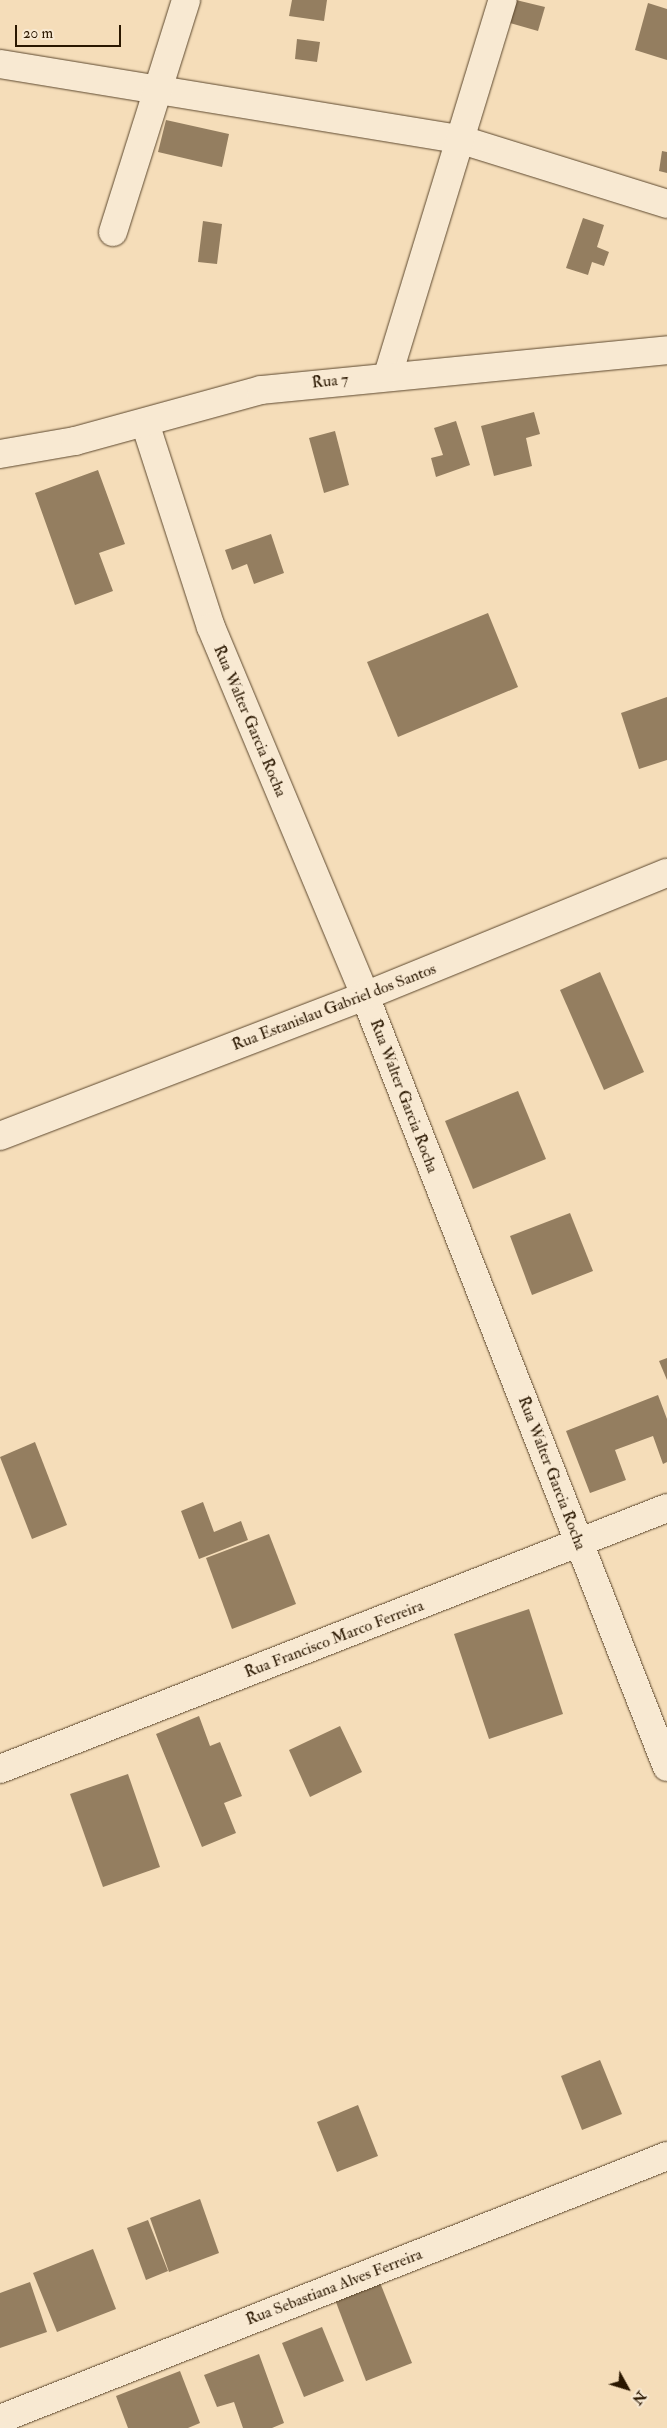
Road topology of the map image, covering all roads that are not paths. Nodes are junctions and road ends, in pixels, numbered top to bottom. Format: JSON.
{"nodes":[{"id":1,"x":186,"y":0,"type":"edge"},
{"id":2,"x":503,"y":0,"type":"edge"},
{"id":3,"x":0,"y":64,"type":"edge"},
{"id":4,"x":159,"y":90,"type":"junction"},
{"id":5,"x":462,"y":140,"type":"junction"},
{"id":6,"x":667,"y":204,"type":"edge"},
{"id":7,"x":113,"y":232,"type":"dead end"},
{"id":8,"x":667,"y":350,"type":"edge"},
{"id":9,"x":388,"y":376,"type":"junction"},
{"id":10,"x":145,"y":423,"type":"junction"},
{"id":11,"x":0,"y":454,"type":"edge"},
{"id":12,"x":667,"y":873,"type":"edge"},
{"id":13,"x":365,"y":996,"type":"junction"},
{"id":14,"x":0,"y":1136,"type":"edge"},
{"id":15,"x":667,"y":1508,"type":"edge"},
{"id":16,"x":580,"y":1544,"type":"junction"},
{"id":17,"x":667,"y":1767,"type":"edge"},
{"id":18,"x":0,"y":1769,"type":"edge"},
{"id":19,"x":667,"y":2156,"type":"edge"},
{"id":20,"x":0,"y":2418,"type":"edge"}],
"edges":[{"from":1,"to":4,"type":"street"},
{"from":2,"to":5,"type":"street"},
{"from":3,"to":4,"type":"street"},
{"from":4,"to":5,"type":"street"},
{"from":4,"to":7,"type":"street"},
{"from":5,"to":6,"type":"street"},
{"from":5,"to":9,"type":"street"},
{"from":8,"to":9,"type":"street","name":"Rua 7"},
{"from":9,"to":10,"type":"street","name":"Rua 7"},
{"from":10,"to":11,"type":"street","name":"Rua 7"},
{"from":10,"to":13,"type":"street","name":"Rua Walter Garcia Rocha"},
{"from":12,"to":13,"type":"street","name":"Rua Estanislau Gabriel dos Santos"},
{"from":13,"to":14,"type":"street","name":"Rua Estanislau Gabriel dos Santos"},
{"from":13,"to":16,"type":"street","name":"Rua Walter Garcia Rocha"},
{"from":15,"to":16,"type":"street","name":"Rua Francisco Marco Ferreira"},
{"from":16,"to":17,"type":"street","name":"Rua Walter Garcia Rocha"},
{"from":16,"to":18,"type":"street","name":"Rua Francisco Marco Ferreira"},
{"from":19,"to":20,"type":"street","name":"Rua Sebastiana Alves Ferreira"}]}
